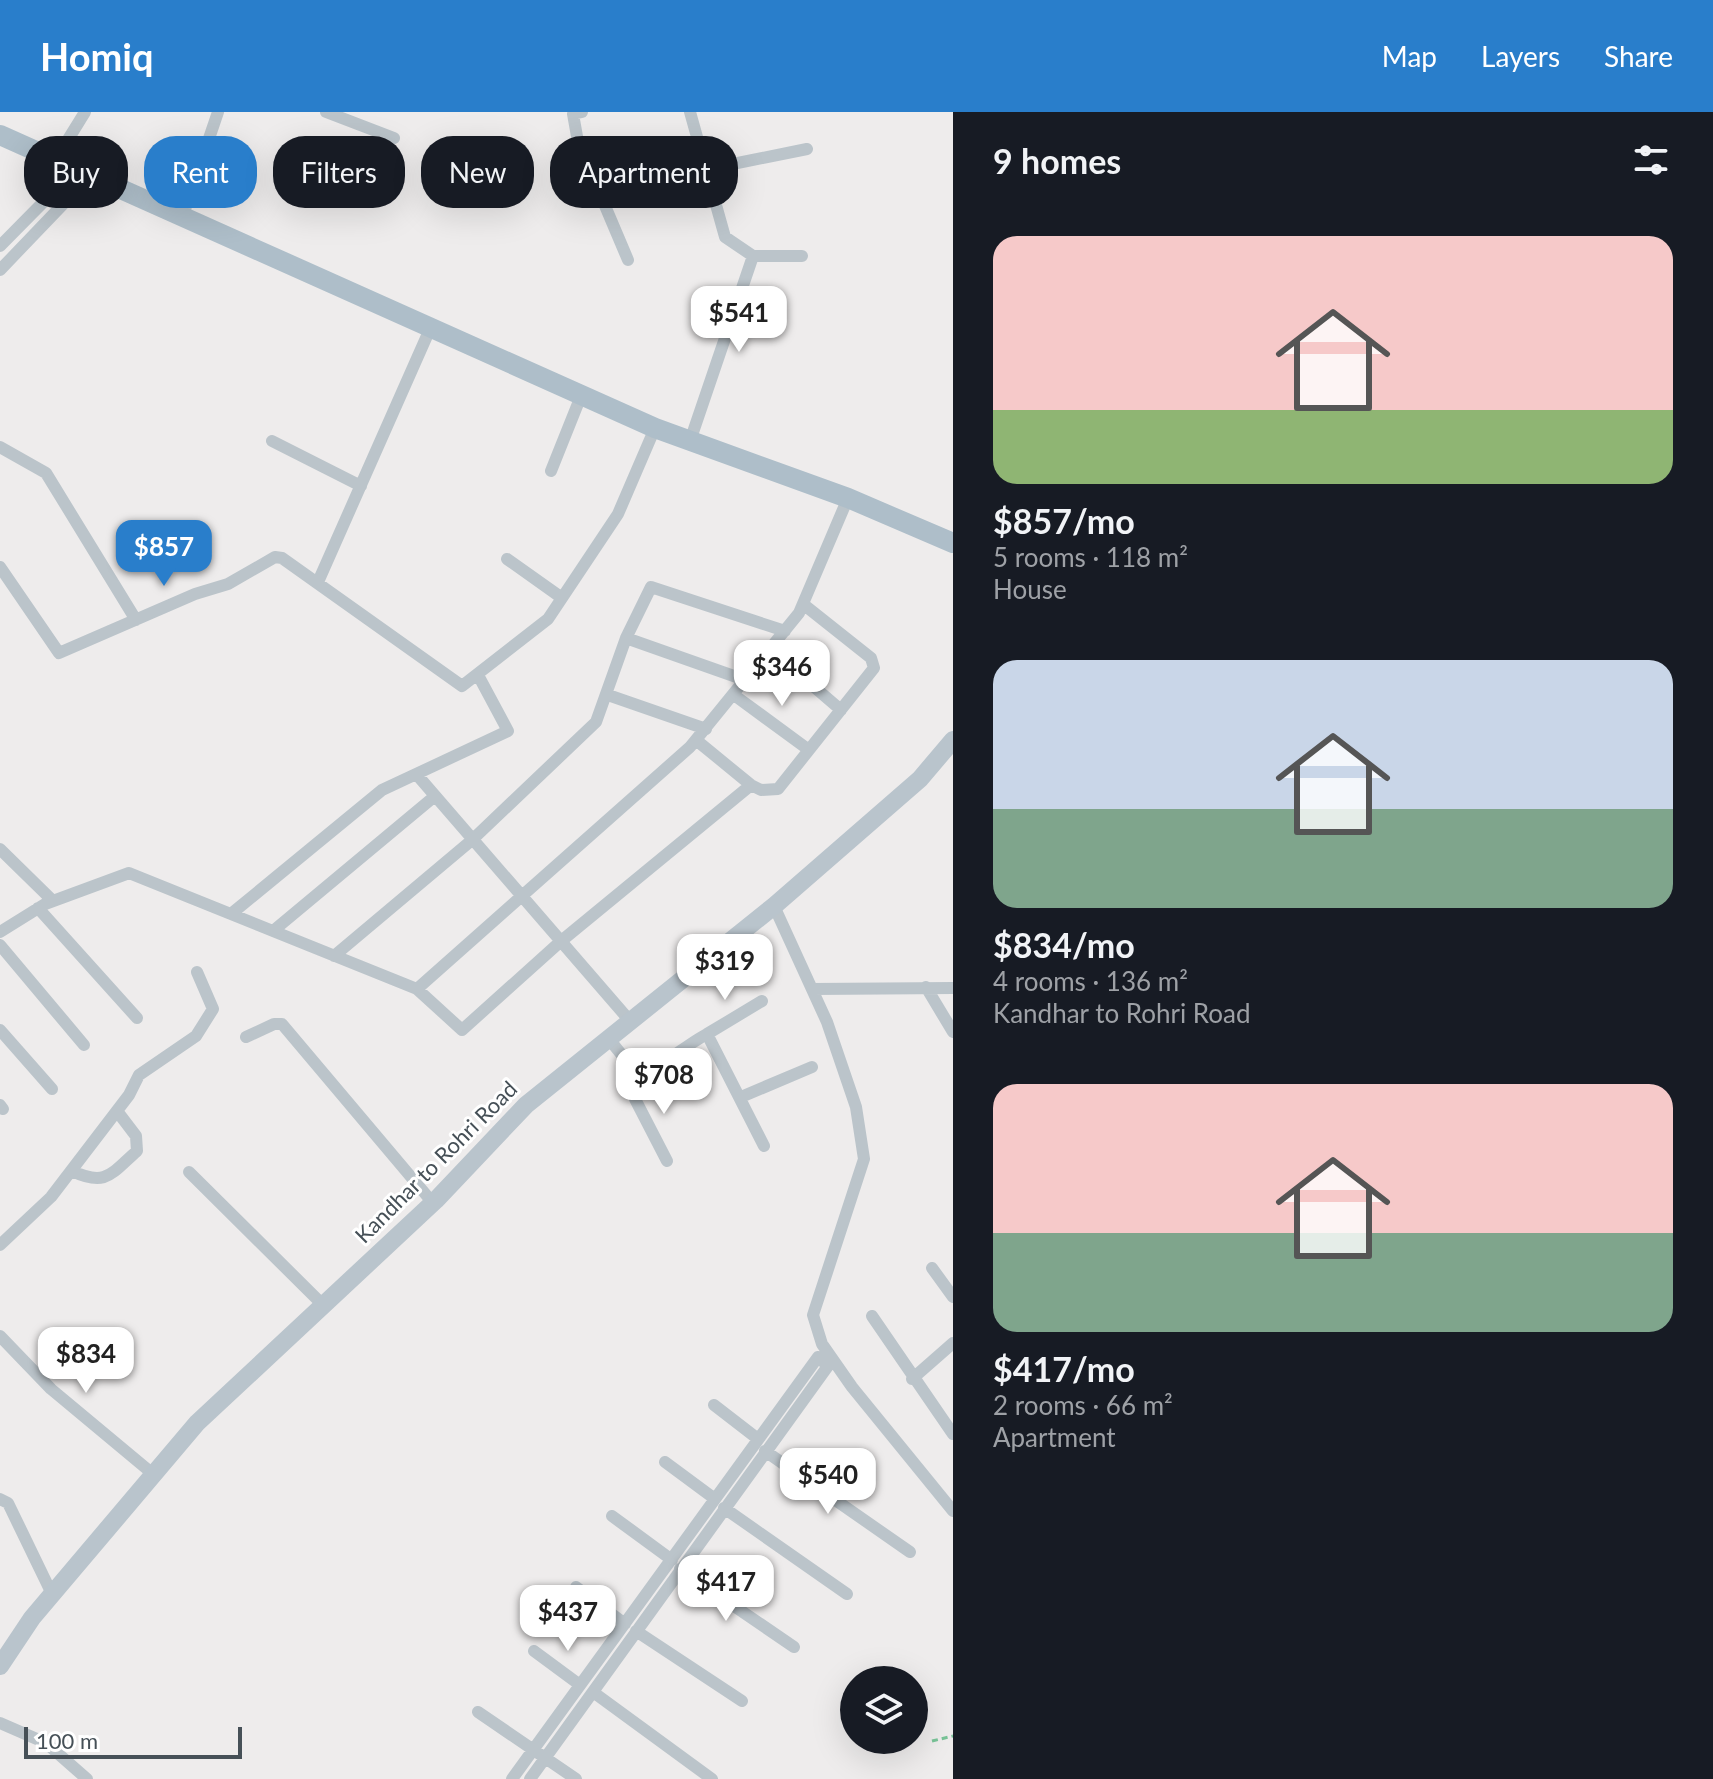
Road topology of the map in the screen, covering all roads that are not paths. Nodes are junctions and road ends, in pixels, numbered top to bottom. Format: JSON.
{"nodes":[{"id":1,"x":85,"y":112,"type":"edge"},
{"id":2,"x":218,"y":112,"type":"edge"},
{"id":3,"x":326,"y":112,"type":"edge"},
{"id":4,"x":582,"y":112,"type":"edge"},
{"id":5,"x":690,"y":112,"type":"edge"},
{"id":6,"x":0,"y":135,"type":"edge"},
{"id":7,"x":70,"y":136,"type":"edge"},
{"id":8,"x":389,"y":136,"type":"edge"},
{"id":9,"x":698,"y":136,"type":"edge"},
{"id":10,"x":24,"y":145,"type":"edge"},
{"id":11,"x":807,"y":149,"type":"dead end"},
{"id":12,"x":738,"y":163,"type":"edge"},
{"id":13,"x":128,"y":191,"type":"edge"},
{"id":14,"x":43,"y":208,"type":"edge"},
{"id":15,"x":53,"y":208,"type":"edge"},
{"id":16,"x":718,"y":208,"type":"edge"},
{"id":17,"x":183,"y":215,"type":"junction"},
{"id":18,"x":0,"y":246,"type":"edge"},
{"id":19,"x":753,"y":256,"type":"junction"},
{"id":20,"x":802,"y":256,"type":"dead end"},
{"id":21,"x":628,"y":260,"type":"dead end"},
{"id":22,"x":0,"y":270,"type":"edge"},
{"id":23,"x":430,"y":329,"type":"junction"},
{"id":24,"x":581,"y":396,"type":"junction"},
{"id":25,"x":655,"y":428,"type":"junction"},
{"id":26,"x":272,"y":441,"type":"dead end"},
{"id":27,"x":690,"y":441,"type":"junction"},
{"id":28,"x":0,"y":447,"type":"edge"},
{"id":29,"x":551,"y":471,"type":"dead end"},
{"id":30,"x":361,"y":486,"type":"junction"},
{"id":31,"x":848,"y":498,"type":"junction"},
{"id":32,"x":953,"y":543,"type":"edge"},
{"id":33,"x":507,"y":559,"type":"dead end"},
{"id":34,"x":0,"y":567,"type":"edge"},
{"id":35,"x":318,"y":582,"type":"junction"},
{"id":36,"x":562,"y":598,"type":"junction"},
{"id":37,"x":803,"y":604,"type":"junction"},
{"id":38,"x":136,"y":620,"type":"junction"},
{"id":39,"x":785,"y":631,"type":"junction"},
{"id":40,"x":626,"y":638,"type":"junction"},
{"id":41,"x":770,"y":649,"type":"junction"},
{"id":42,"x":478,"y":675,"type":"junction"},
{"id":43,"x":745,"y":680,"type":"junction"},
{"id":44,"x":608,"y":695,"type":"junction"},
{"id":45,"x":734,"y":695,"type":"junction"},
{"id":46,"x":841,"y":710,"type":"junction"},
{"id":47,"x":706,"y":729,"type":"junction"},
{"id":48,"x":696,"y":740,"type":"junction"},
{"id":49,"x":809,"y":750,"type":"junction"},
{"id":50,"x":950,"y":750,"type":"edge"},
{"id":51,"x":418,"y":776,"type":"junction"},
{"id":52,"x":751,"y":785,"type":"junction"},
{"id":53,"x":435,"y":796,"type":"junction"},
{"id":54,"x":472,"y":840,"type":"junction"},
{"id":55,"x":0,"y":849,"type":"edge"},
{"id":56,"x":520,"y":898,"type":"junction"},
{"id":57,"x":53,"y":901,"type":"junction"},
{"id":58,"x":774,"y":906,"type":"junction"},
{"id":59,"x":38,"y":908,"type":"junction"},
{"id":60,"x":231,"y":914,"type":"junction"},
{"id":61,"x":2,"y":928,"type":"edge"},
{"id":62,"x":273,"y":931,"type":"junction"},
{"id":63,"x":560,"y":942,"type":"junction"},
{"id":64,"x":0,"y":945,"type":"edge"},
{"id":65,"x":334,"y":956,"type":"junction"},
{"id":66,"x":197,"y":972,"type":"dead end"},
{"id":67,"x":926,"y":987,"type":"junction"},
{"id":68,"x":953,"y":988,"type":"edge"},
{"id":69,"x":417,"y":989,"type":"junction"},
{"id":70,"x":812,"y":989,"type":"junction"},
{"id":71,"x":762,"y":1001,"type":"dead end"},
{"id":72,"x":137,"y":1018,"type":"dead end"},
{"id":73,"x":630,"y":1021,"type":"junction"},
{"id":74,"x":0,"y":1030,"type":"edge"},
{"id":75,"x":953,"y":1032,"type":"edge"},
{"id":76,"x":707,"y":1034,"type":"junction"},
{"id":77,"x":246,"y":1037,"type":"dead end"},
{"id":78,"x":609,"y":1039,"type":"junction"},
{"id":79,"x":84,"y":1045,"type":"dead end"},
{"id":80,"x":812,"y":1067,"type":"dead end"},
{"id":81,"x":638,"y":1075,"type":"junction"},
{"id":82,"x":52,"y":1089,"type":"dead end"},
{"id":83,"x":741,"y":1097,"type":"junction"},
{"id":84,"x":117,"y":1111,"type":"junction"},
{"id":85,"x":764,"y":1146,"type":"dead end"},
{"id":86,"x":667,"y":1161,"type":"dead end"},
{"id":87,"x":72,"y":1171,"type":"junction"},
{"id":88,"x":189,"y":1172,"type":"dead end"},
{"id":89,"x":433,"y":1203,"type":"junction"},
{"id":90,"x":0,"y":1245,"type":"edge"},
{"id":91,"x":932,"y":1268,"type":"dead end"},
{"id":92,"x":953,"y":1297,"type":"edge"},
{"id":93,"x":323,"y":1305,"type":"junction"},
{"id":94,"x":872,"y":1316,"type":"dead end"},
{"id":95,"x":0,"y":1336,"type":"edge"},
{"id":96,"x":953,"y":1343,"type":"edge"},
{"id":97,"x":912,"y":1379,"type":"junction"},
{"id":98,"x":714,"y":1405,"type":"dead end"},
{"id":99,"x":953,"y":1434,"type":"edge"},
{"id":100,"x":762,"y":1445,"type":"junction"},
{"id":101,"x":665,"y":1462,"type":"dead end"},
{"id":102,"x":153,"y":1474,"type":"junction"},
{"id":103,"x":0,"y":1499,"type":"edge"},
{"id":104,"x":719,"y":1504,"type":"junction"},
{"id":105,"x":953,"y":1511,"type":"edge"},
{"id":106,"x":612,"y":1516,"type":"dead end"},
{"id":107,"x":910,"y":1552,"type":"dead end"},
{"id":108,"x":676,"y":1564,"type":"junction"},
{"id":109,"x":576,"y":1587,"type":"dead end"},
{"id":110,"x":52,"y":1594,"type":"junction"},
{"id":111,"x":847,"y":1594,"type":"dead end"},
{"id":112,"x":630,"y":1628,"type":"junction"},
{"id":113,"x":794,"y":1647,"type":"dead end"},
{"id":114,"x":534,"y":1651,"type":"dead end"},
{"id":115,"x":0,"y":1666,"type":"edge"},
{"id":116,"x":586,"y":1688,"type":"junction"},
{"id":117,"x":742,"y":1701,"type":"dead end"},
{"id":118,"x":478,"y":1712,"type":"dead end"},
{"id":119,"x":0,"y":1723,"type":"edge"},
{"id":120,"x":533,"y":1750,"type":"junction"},
{"id":121,"x":546,"y":1758,"type":"junction"},
{"id":122,"x":87,"y":1779,"type":"edge"},
{"id":123,"x":512,"y":1779,"type":"edge"},
{"id":124,"x":530,"y":1779,"type":"edge"},
{"id":125,"x":576,"y":1779,"type":"edge"},
{"id":126,"x":712,"y":1779,"type":"edge"}],
"edges":[{"from":1,"to":7,"type":"street"},
{"from":2,"to":17,"type":"street"},
{"from":3,"to":8,"type":"street"},
{"from":4,"to":21,"type":"street"},
{"from":5,"to":9,"type":"street"},
{"from":6,"to":10,"type":"main road"},
{"from":11,"to":12,"type":"street"},
{"from":13,"to":17,"type":"main road"},
{"from":14,"to":18,"type":"street"},
{"from":15,"to":22,"type":"street"},
{"from":16,"to":19,"type":"street"},
{"from":17,"to":23,"type":"main road"},
{"from":19,"to":20,"type":"street"},
{"from":19,"to":27,"type":"street"},
{"from":23,"to":24,"type":"main road"},
{"from":23,"to":30,"type":"street"},
{"from":24,"to":25,"type":"main road"},
{"from":24,"to":29,"type":"street"},
{"from":25,"to":27,"type":"main road"},
{"from":25,"to":36,"type":"street"},
{"from":26,"to":30,"type":"street"},
{"from":27,"to":31,"type":"main road"},
{"from":28,"to":38,"type":"street"},
{"from":30,"to":35,"type":"street"},
{"from":31,"to":32,"type":"main road"},
{"from":31,"to":37,"type":"street"},
{"from":33,"to":36,"type":"street"},
{"from":34,"to":38,"type":"street"},
{"from":35,"to":38,"type":"street"},
{"from":35,"to":42,"type":"street"},
{"from":36,"to":42,"type":"street"},
{"from":37,"to":39,"type":"street"},
{"from":37,"to":46,"type":"street"},
{"from":39,"to":40,"type":"street"},
{"from":39,"to":41,"type":"street"},
{"from":40,"to":43,"type":"street"},
{"from":40,"to":44,"type":"street"},
{"from":41,"to":43,"type":"street"},
{"from":41,"to":46,"type":"street"},
{"from":42,"to":51,"type":"street"},
{"from":43,"to":45,"type":"street"},
{"from":44,"to":47,"type":"street"},
{"from":44,"to":54,"type":"street"},
{"from":45,"to":47,"type":"street"},
{"from":45,"to":49,"type":"street"},
{"from":46,"to":49,"type":"street"},
{"from":47,"to":48,"type":"street"},
{"from":48,"to":52,"type":"street"},
{"from":48,"to":56,"type":"street"},
{"from":49,"to":52,"type":"street"},
{"from":50,"to":58,"type":"street","name":"Kandhar to Rohri Road"},
{"from":51,"to":53,"type":"street"},
{"from":51,"to":60,"type":"street"},
{"from":52,"to":63,"type":"street"},
{"from":53,"to":54,"type":"street"},
{"from":53,"to":62,"type":"street"},
{"from":54,"to":56,"type":"street"},
{"from":54,"to":65,"type":"street"},
{"from":55,"to":57,"type":"street"},
{"from":56,"to":63,"type":"street"},
{"from":56,"to":69,"type":"street"},
{"from":57,"to":59,"type":"street"},
{"from":57,"to":60,"type":"street"},
{"from":58,"to":70,"type":"street"},
{"from":58,"to":73,"type":"street","name":"Kandhar to Rohri Road"},
{"from":59,"to":61,"type":"street"},
{"from":59,"to":72,"type":"street"},
{"from":60,"to":62,"type":"street"},
{"from":62,"to":65,"type":"street"},
{"from":63,"to":69,"type":"street"},
{"from":63,"to":73,"type":"street"},
{"from":64,"to":79,"type":"street"},
{"from":65,"to":69,"type":"street"},
{"from":66,"to":84,"type":"street"},
{"from":67,"to":68,"type":"street"},
{"from":67,"to":70,"type":"street"},
{"from":67,"to":75,"type":"street"},
{"from":70,"to":105,"type":"street"},
{"from":71,"to":76,"type":"street"},
{"from":73,"to":78,"type":"street","name":"Kandhar to Rohri Road"},
{"from":74,"to":82,"type":"street"},
{"from":76,"to":81,"type":"street"},
{"from":76,"to":83,"type":"street"},
{"from":77,"to":89,"type":"street"},
{"from":78,"to":81,"type":"street"},
{"from":78,"to":89,"type":"street","name":"Kandhar to Rohri Road"},
{"from":80,"to":83,"type":"street"},
{"from":81,"to":86,"type":"street"},
{"from":83,"to":85,"type":"street"},
{"from":84,"to":87,"type":"street"},
{"from":84,"to":87,"type":"street"},
{"from":87,"to":90,"type":"street"},
{"from":88,"to":93,"type":"street"},
{"from":89,"to":93,"type":"street","name":"Kandhar to Rohri Road"},
{"from":91,"to":92,"type":"street"},
{"from":93,"to":102,"type":"street","name":"Kandhar to Rohri Road"},
{"from":94,"to":97,"type":"street"},
{"from":95,"to":102,"type":"street"},
{"from":96,"to":97,"type":"street"},
{"from":97,"to":99,"type":"street"},
{"from":98,"to":100,"type":"street"},
{"from":100,"to":100,"type":"street"},
{"from":100,"to":104,"type":"street"},
{"from":100,"to":107,"type":"street"},
{"from":101,"to":104,"type":"street"},
{"from":102,"to":110,"type":"street","name":"Kandhar to Rohri Road"},
{"from":103,"to":110,"type":"street"},
{"from":104,"to":108,"type":"street"},
{"from":104,"to":111,"type":"street"},
{"from":106,"to":108,"type":"street"},
{"from":108,"to":112,"type":"street"},
{"from":108,"to":113,"type":"street"},
{"from":109,"to":112,"type":"street"},
{"from":110,"to":115,"type":"street","name":"Kandhar to Rohri Road"},
{"from":112,"to":116,"type":"street"},
{"from":112,"to":117,"type":"street"},
{"from":114,"to":116,"type":"street"},
{"from":116,"to":120,"type":"street"},
{"from":116,"to":121,"type":"street"},
{"from":116,"to":126,"type":"street"},
{"from":118,"to":120,"type":"street"},
{"from":119,"to":122,"type":"street"},
{"from":120,"to":121,"type":"street"},
{"from":120,"to":123,"type":"street"},
{"from":121,"to":124,"type":"street"},
{"from":121,"to":125,"type":"street"}]}
